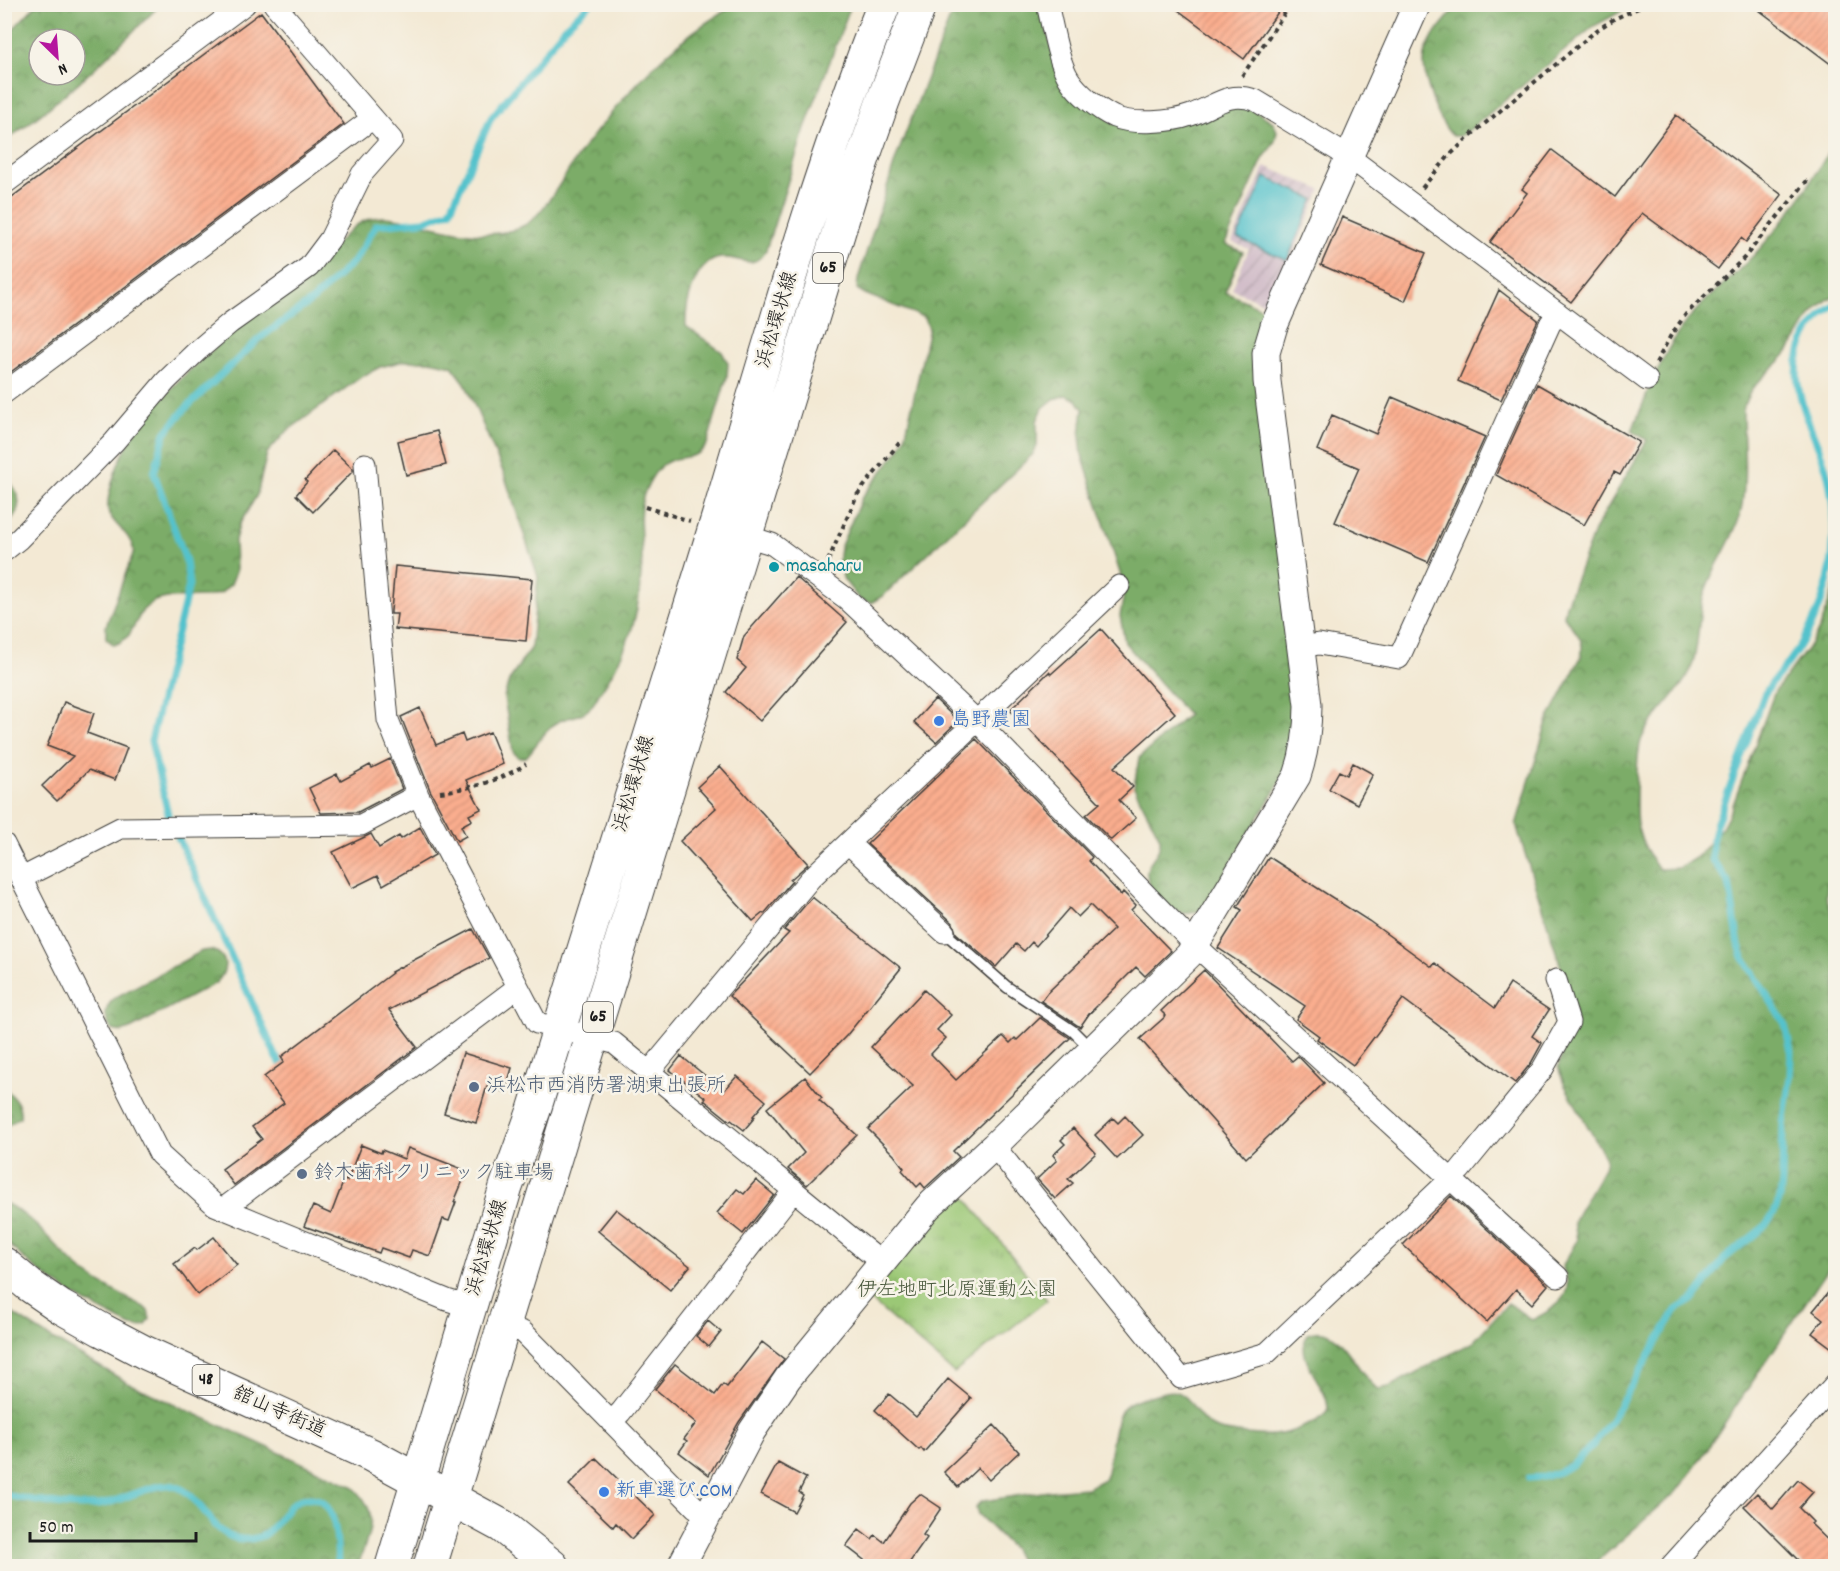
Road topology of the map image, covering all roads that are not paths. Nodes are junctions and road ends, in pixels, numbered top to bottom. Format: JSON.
{"nodes":[{"id":1,"x":245,"y":4,"type":"edge"},
{"id":2,"x":274,"y":4,"type":"edge"},
{"id":3,"x":884,"y":4,"type":"edge"},
{"id":4,"x":920,"y":4,"type":"edge"},
{"id":5,"x":1047,"y":4,"type":"edge"},
{"id":6,"x":1417,"y":4,"type":"edge"},
{"id":7,"x":374,"y":118,"type":"junction"},
{"id":8,"x":1349,"y":157,"type":"junction"},
{"id":9,"x":4,"y":184,"type":"edge"},
{"id":10,"x":1558,"y":314,"type":"junction"},
{"id":11,"x":1647,"y":380,"type":"road end"},
{"id":12,"x":4,"y":393,"type":"edge"},
{"id":13,"x":365,"y":464,"type":"dead end"},
{"id":14,"x":715,"y":526,"type":"junction"},
{"id":15,"x":746,"y":536,"type":"junction"},
{"id":16,"x":4,"y":551,"type":"edge"},
{"id":17,"x":1119,"y":586,"type":"dead end"},
{"id":18,"x":1301,"y":647,"type":"junction"},
{"id":19,"x":977,"y":721,"type":"junction"},
{"id":20,"x":418,"y":795,"type":"junction"},
{"id":21,"x":848,"y":843,"type":"junction"},
{"id":22,"x":4,"y":844,"type":"edge"},
{"id":23,"x":22,"y":878,"type":"junction"},
{"id":24,"x":944,"y":932,"type":"joint"},
{"id":25,"x":1195,"y":945,"type":"junction"},
{"id":26,"x":1556,"y":980,"type":"dead end"},
{"id":27,"x":518,"y":987,"type":"junction"},
{"id":28,"x":559,"y":1029,"type":"junction"},
{"id":29,"x":592,"y":1038,"type":"junction"},
{"id":30,"x":1092,"y":1050,"type":"junction"},
{"id":31,"x":649,"y":1072,"type":"junction"},
{"id":32,"x":994,"y":1146,"type":"junction"},
{"id":33,"x":1450,"y":1179,"type":"junction"},
{"id":34,"x":794,"y":1190,"type":"junction"},
{"id":35,"x":223,"y":1209,"type":"junction"},
{"id":36,"x":882,"y":1263,"type":"junction"},
{"id":37,"x":4,"y":1264,"type":"edge"},
{"id":38,"x":1558,"y":1277,"type":"dead end"},
{"id":39,"x":470,"y":1307,"type":"junction"},
{"id":40,"x":503,"y":1326,"type":"junction"},
{"id":41,"x":1836,"y":1383,"type":"edge"},
{"id":42,"x":611,"y":1422,"type":"junction"},
{"id":43,"x":418,"y":1480,"type":"junction"},
{"id":44,"x":451,"y":1498,"type":"junction"},
{"id":45,"x":709,"y":1514,"type":"junction"},
{"id":46,"x":392,"y":1566,"type":"edge"},
{"id":47,"x":430,"y":1566,"type":"edge"},
{"id":48,"x":552,"y":1566,"type":"edge"},
{"id":49,"x":681,"y":1566,"type":"edge"},
{"id":50,"x":1671,"y":1566,"type":"edge"}],
"edges":[{"from":1,"to":9,"type":"street"},
{"from":2,"to":7,"type":"street"},
{"from":3,"to":14,"type":"main road","name":"浜松環状線","number":"65"},
{"from":4,"to":15,"type":"main road","name":"浜松環状線","number":"65"},
{"from":5,"to":8,"type":"street"},
{"from":6,"to":8,"type":"street"},
{"from":7,"to":12,"type":"street"},
{"from":7,"to":16,"type":"street"},
{"from":8,"to":10,"type":"street"},
{"from":8,"to":18,"type":"street"},
{"from":10,"to":11,"type":"street"},
{"from":10,"to":18,"type":"street"},
{"from":13,"to":20,"type":"street"},
{"from":14,"to":15,"type":"street"},
{"from":14,"to":28,"type":"main road","name":"浜松環状線","number":"65"},
{"from":15,"to":19,"type":"street"},
{"from":15,"to":29,"type":"main road","name":"浜松環状線","number":"65"},
{"from":17,"to":19,"type":"street"},
{"from":18,"to":25,"type":"street"},
{"from":19,"to":21,"type":"street"},
{"from":19,"to":25,"type":"street"},
{"from":20,"to":23,"type":"street"},
{"from":20,"to":27,"type":"street"},
{"from":21,"to":24,"type":"street"},
{"from":21,"to":31,"type":"street"},
{"from":22,"to":23,"type":"street"},
{"from":23,"to":35,"type":"street"},
{"from":24,"to":30,"type":"lane"},
{"from":25,"to":30,"type":"street"},
{"from":25,"to":33,"type":"street"},
{"from":26,"to":33,"type":"street"},
{"from":27,"to":28,"type":"street"},
{"from":27,"to":35,"type":"street"},
{"from":28,"to":29,"type":"street"},
{"from":28,"to":39,"type":"main road","name":"浜松環状線","number":"65"},
{"from":29,"to":31,"type":"street"},
{"from":29,"to":40,"type":"main road","name":"浜松環状線","number":"65"},
{"from":30,"to":32,"type":"street"},
{"from":31,"to":34,"type":"street"},
{"from":32,"to":33,"type":"street"},
{"from":32,"to":36,"type":"street"},
{"from":33,"to":38,"type":"street"},
{"from":34,"to":36,"type":"street"},
{"from":34,"to":42,"type":"street"},
{"from":35,"to":39,"type":"street"},
{"from":36,"to":45,"type":"street"},
{"from":37,"to":43,"type":"main road","name":"舘山寺街道","number":"48"},
{"from":39,"to":43,"type":"main road","name":"浜松環状線","number":"65"},
{"from":40,"to":42,"type":"street"},
{"from":40,"to":44,"type":"main road","name":"浜松環状線","number":"65"},
{"from":41,"to":50,"type":"street"},
{"from":42,"to":45,"type":"street"},
{"from":43,"to":44,"type":"main road","name":"舘山寺街道","number":"48"},
{"from":43,"to":46,"type":"main road","name":"浜松環状線","number":"65"},
{"from":44,"to":47,"type":"main road","name":"浜松環状線","number":"65"},
{"from":44,"to":48,"type":"main road","name":"舘山寺街道","number":"48"},
{"from":45,"to":49,"type":"street"}]}
